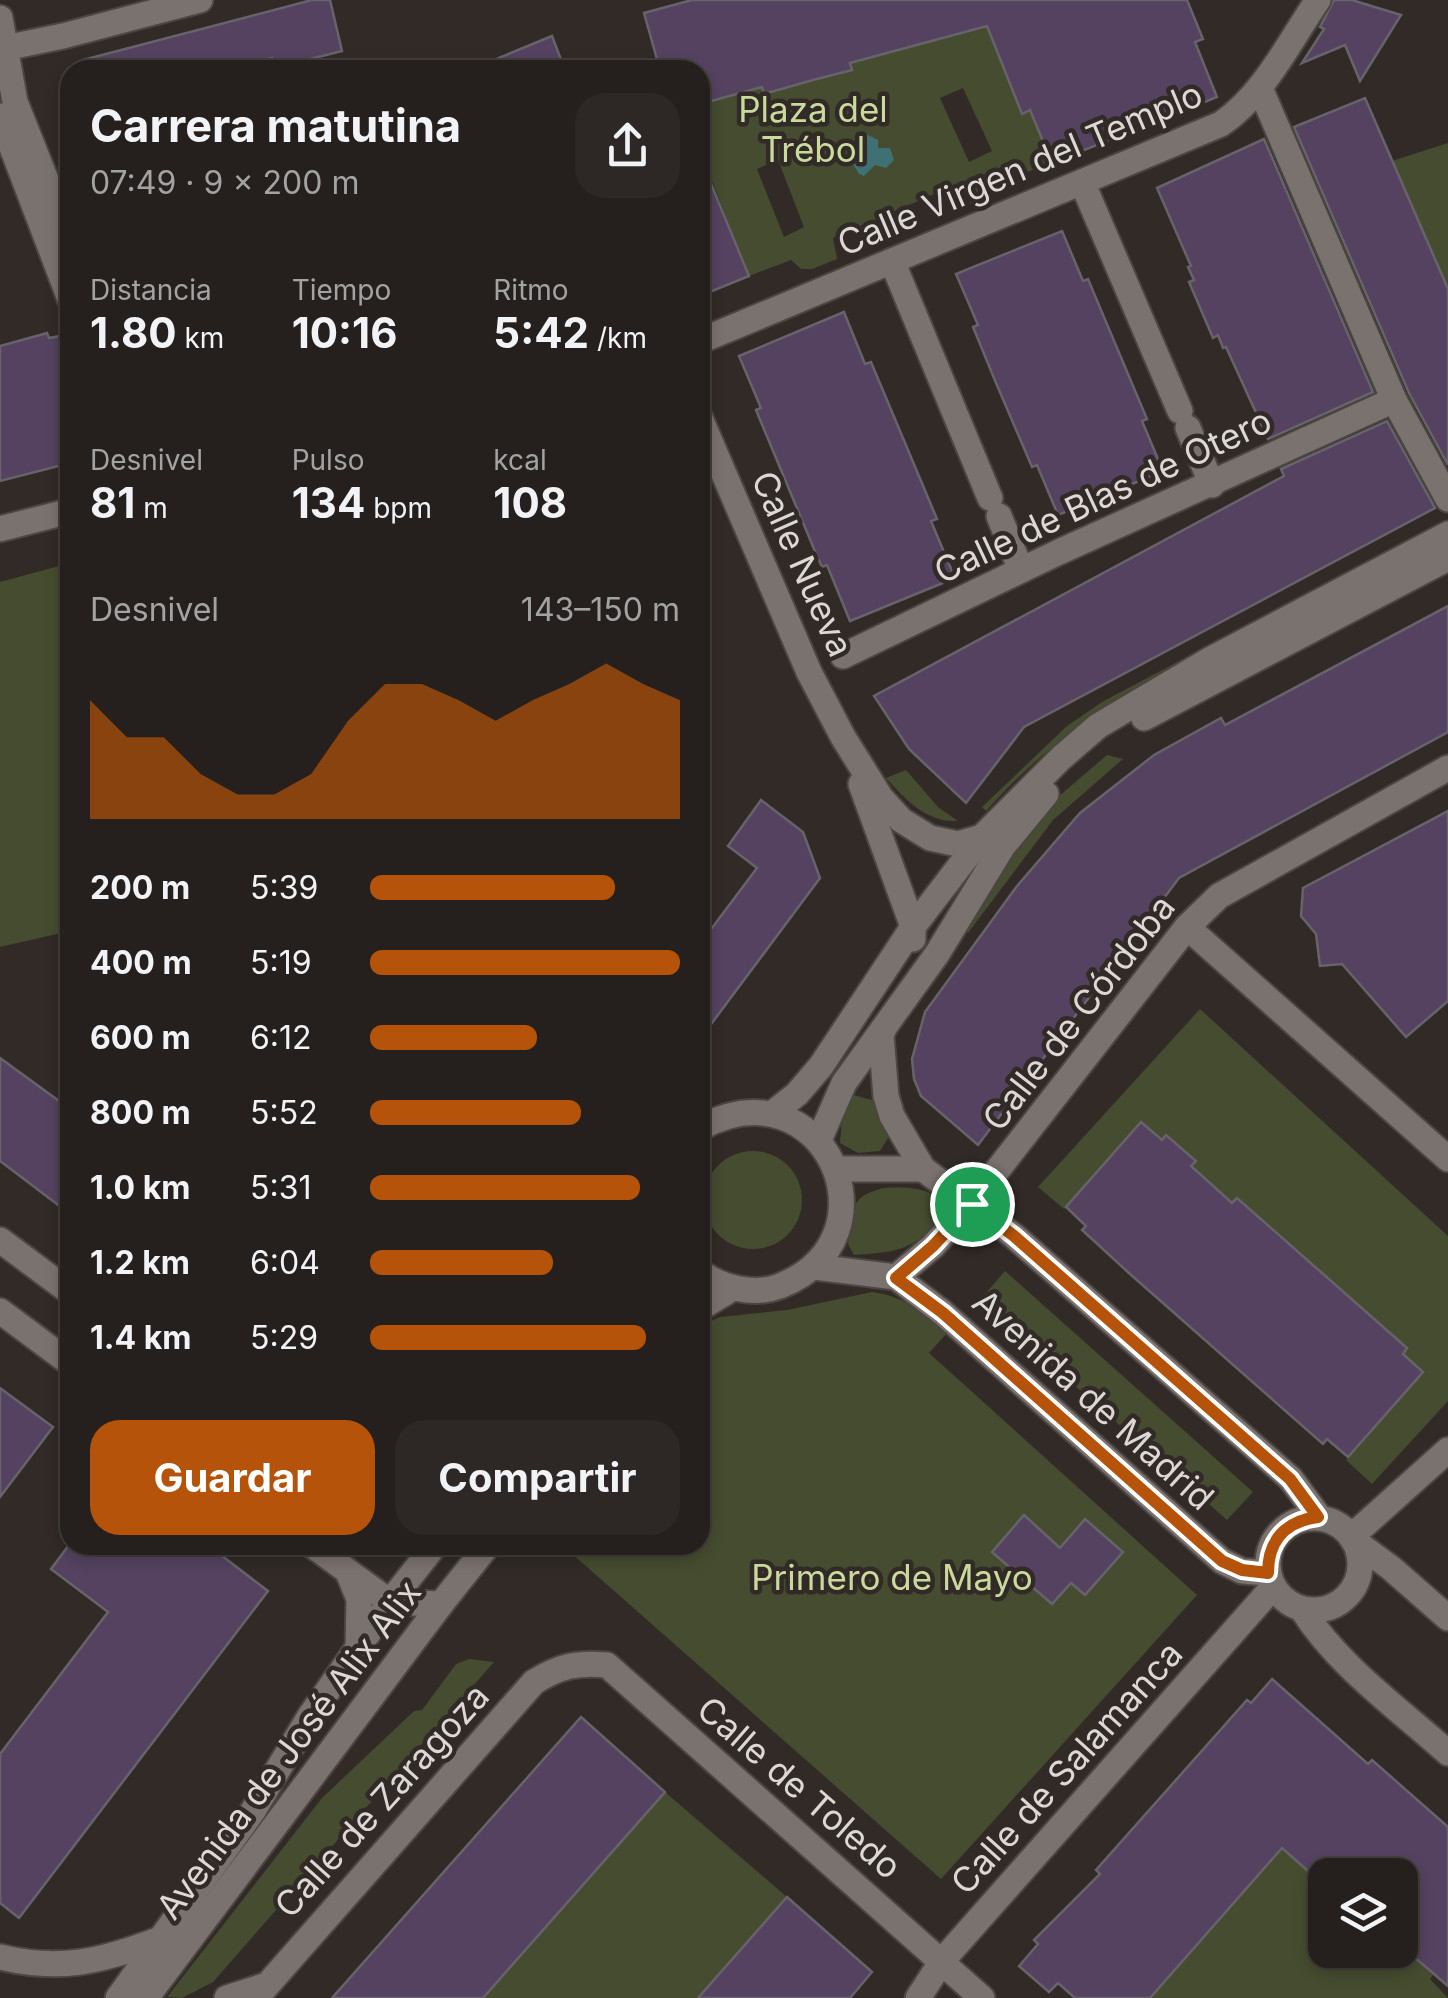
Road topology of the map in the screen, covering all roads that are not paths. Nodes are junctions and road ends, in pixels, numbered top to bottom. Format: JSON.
{"nodes":[{"id":1,"x":200,"y":0,"type":"edge"},
{"id":2,"x":1318,"y":0,"type":"edge"},
{"id":3,"x":0,"y":18,"type":"edge"},
{"id":4,"x":4,"y":48,"type":"edge"},
{"id":5,"x":1260,"y":88,"type":"junction"},
{"id":6,"x":0,"y":116,"type":"edge"},
{"id":7,"x":1082,"y":182,"type":"junction"},
{"id":8,"x":60,"y":215,"type":"edge"},
{"id":9,"x":892,"y":261,"type":"junction"},
{"id":10,"x":60,"y":272,"type":"edge"},
{"id":11,"x":710,"y":337,"type":"edge"},
{"id":12,"x":1394,"y":400,"type":"junction"},
{"id":13,"x":710,"y":441,"type":"edge"},
{"id":14,"x":1212,"y":485,"type":"junction"},
{"id":15,"x":1448,"y":499,"type":"edge"},
{"id":16,"x":60,"y":514,"type":"edge"},
{"id":17,"x":0,"y":529,"type":"edge"},
{"id":18,"x":1448,"y":534,"type":"edge"},
{"id":19,"x":1448,"y":558,"type":"edge"},
{"id":20,"x":1021,"y":570,"type":"junction"},
{"id":21,"x":843,"y":656,"type":"dead end"},
{"id":22,"x":843,"y":737,"type":"junction"},
{"id":23,"x":1448,"y":768,"type":"edge"},
{"id":24,"x":982,"y":837,"type":"junction"},
{"id":25,"x":914,"y":927,"type":"junction"},
{"id":26,"x":1188,"y":927,"type":"junction"},
{"id":27,"x":900,"y":1005,"type":"junction"},
{"id":28,"x":884,"y":1028,"type":"junction"},
{"id":29,"x":773,"y":1113,"type":"junction"},
{"id":30,"x":710,"y":1124,"type":"edge"},
{"id":31,"x":819,"y":1140,"type":"junction"},
{"id":32,"x":1448,"y":1158,"type":"edge"},
{"id":33,"x":837,"y":1169,"type":"junction"},
{"id":34,"x":923,"y":1169,"type":"junction"},
{"id":35,"x":972,"y":1204,"type":"junction"},
{"id":36,"x":0,"y":1240,"type":"edge"},
{"id":37,"x":814,"y":1267,"type":"junction"},
{"id":38,"x":710,"y":1277,"type":"edge"},
{"id":39,"x":896,"y":1278,"type":"junction"},
{"id":40,"x":60,"y":1285,"type":"edge"},
{"id":41,"x":733,"y":1288,"type":"junction"},
{"id":42,"x":710,"y":1302,"type":"edge"},
{"id":43,"x":0,"y":1310,"type":"edge"},
{"id":44,"x":60,"y":1355,"type":"edge"},
{"id":45,"x":1448,"y":1450,"type":"edge"},
{"id":46,"x":1318,"y":1517,"type":"junction"},
{"id":47,"x":1352,"y":1539,"type":"junction"},
{"id":48,"x":325,"y":1555,"type":"edge"},
{"id":49,"x":420,"y":1555,"type":"edge"},
{"id":50,"x":426,"y":1555,"type":"edge"},
{"id":51,"x":480,"y":1555,"type":"edge"},
{"id":52,"x":348,"y":1572,"type":"junction"},
{"id":53,"x":1270,"y":1580,"type":"junction"},
{"id":54,"x":390,"y":1602,"type":"junction"},
{"id":55,"x":441,"y":1604,"type":"junction"},
{"id":56,"x":1302,"y":1609,"type":"junction"},
{"id":57,"x":1448,"y":1618,"type":"edge"},
{"id":58,"x":358,"y":1648,"type":"junction"},
{"id":59,"x":558,"y":1667,"type":"joint"},
{"id":60,"x":1448,"y":1753,"type":"edge"},
{"id":61,"x":158,"y":1940,"type":"junction"},
{"id":62,"x":0,"y":1956,"type":"edge"},
{"id":63,"x":942,"y":1961,"type":"junction"},
{"id":64,"x":260,"y":1992,"type":"edge"},
{"id":65,"x":118,"y":1998,"type":"edge"},
{"id":66,"x":146,"y":1998,"type":"edge"},
{"id":67,"x":227,"y":1998,"type":"edge"},
{"id":68,"x":918,"y":1998,"type":"edge"},
{"id":69,"x":982,"y":1998,"type":"edge"}],
"edges":[{"from":1,"to":4,"type":"street"},
{"from":2,"to":5,"type":"street","name":"Calle Virgen del Templo"},
{"from":3,"to":4,"type":"street"},
{"from":4,"to":8,"type":"street"},
{"from":5,"to":7,"type":"street","name":"Calle Virgen del Templo"},
{"from":5,"to":12,"type":"street"},
{"from":6,"to":10,"type":"street"},
{"from":7,"to":9,"type":"street","name":"Calle Virgen del Templo"},
{"from":7,"to":14,"type":"street"},
{"from":9,"to":11,"type":"street","name":"Calle Virgen del Templo"},
{"from":9,"to":20,"type":"street"},
{"from":12,"to":14,"type":"street","name":"Calle de Blas de Otero"},
{"from":12,"to":15,"type":"street"},
{"from":13,"to":22,"type":"street","name":"Calle Nueva"},
{"from":14,"to":20,"type":"street","name":"Calle de Blas de Otero"},
{"from":16,"to":17,"type":"street"},
{"from":18,"to":24,"type":"street"},
{"from":19,"to":27,"type":"street"},
{"from":20,"to":21,"type":"street","name":"Calle de Blas de Otero"},
{"from":22,"to":24,"type":"street","name":"Calle Nueva"},
{"from":22,"to":25,"type":"street","name":"Calle Nueva"},
{"from":23,"to":26,"type":"street","name":"Calle de Córdoba"},
{"from":24,"to":25,"type":"street"},
{"from":25,"to":27,"type":"street","name":"Calle Nueva"},
{"from":25,"to":29,"type":"street"},
{"from":26,"to":32,"type":"street"},
{"from":26,"to":35,"type":"street","name":"Calle de Córdoba"},
{"from":27,"to":28,"type":"street"},
{"from":28,"to":31,"type":"street"},
{"from":28,"to":34,"type":"street","name":"Avenida de Madrid"},
{"from":29,"to":30,"type":"street"},
{"from":29,"to":31,"type":"street"},
{"from":31,"to":33,"type":"street"},
{"from":33,"to":34,"type":"street"},
{"from":33,"to":37,"type":"street"},
{"from":34,"to":35,"type":"street","name":"Avenida de Madrid"},
{"from":35,"to":39,"type":"street","name":"Calle de Córdoba"},
{"from":35,"to":46,"type":"street","name":"Avenida de Madrid"},
{"from":36,"to":40,"type":"street"},
{"from":37,"to":39,"type":"street","name":"Avenida de Madrid"},
{"from":37,"to":41,"type":"street"},
{"from":38,"to":41,"type":"street"},
{"from":39,"to":53,"type":"street","name":"Avenida de Madrid"},
{"from":41,"to":42,"type":"street"},
{"from":43,"to":44,"type":"street"},
{"from":45,"to":47,"type":"street"},
{"from":46,"to":47,"type":"street"},
{"from":46,"to":53,"type":"street"},
{"from":47,"to":56,"type":"street"},
{"from":47,"to":57,"type":"street"},
{"from":48,"to":52,"type":"street"},
{"from":49,"to":54,"type":"street","name":"Avenida de José Alix Alix"},
{"from":50,"to":55,"type":"street"},
{"from":51,"to":55,"type":"street","name":"Avenida de José Alix Alix"},
{"from":52,"to":54,"type":"street"},
{"from":52,"to":58,"type":"street"},
{"from":53,"to":56,"type":"street"},
{"from":53,"to":63,"type":"street","name":"Calle de Salamanca"},
{"from":54,"to":55,"type":"street"},
{"from":54,"to":58,"type":"street","name":"Avenida de José Alix Alix"},
{"from":55,"to":66,"type":"street","name":"Avenida de José Alix Alix"},
{"from":56,"to":60,"type":"street"},
{"from":58,"to":61,"type":"street","name":"Avenida de José Alix Alix"},
{"from":59,"to":63,"type":"street","name":"Calle de Toledo"},
{"from":59,"to":64,"type":"street","name":"Calle de Zaragoza"},
{"from":61,"to":62,"type":"street"},
{"from":61,"to":65,"type":"street","name":"Avenida de José Alix Alix"},
{"from":63,"to":68,"type":"street","name":"Calle de Salamanca"},
{"from":63,"to":69,"type":"street","name":"Calle de Toledo"},
{"from":64,"to":67,"type":"street","name":"Calle de Zaragoza"}]}
